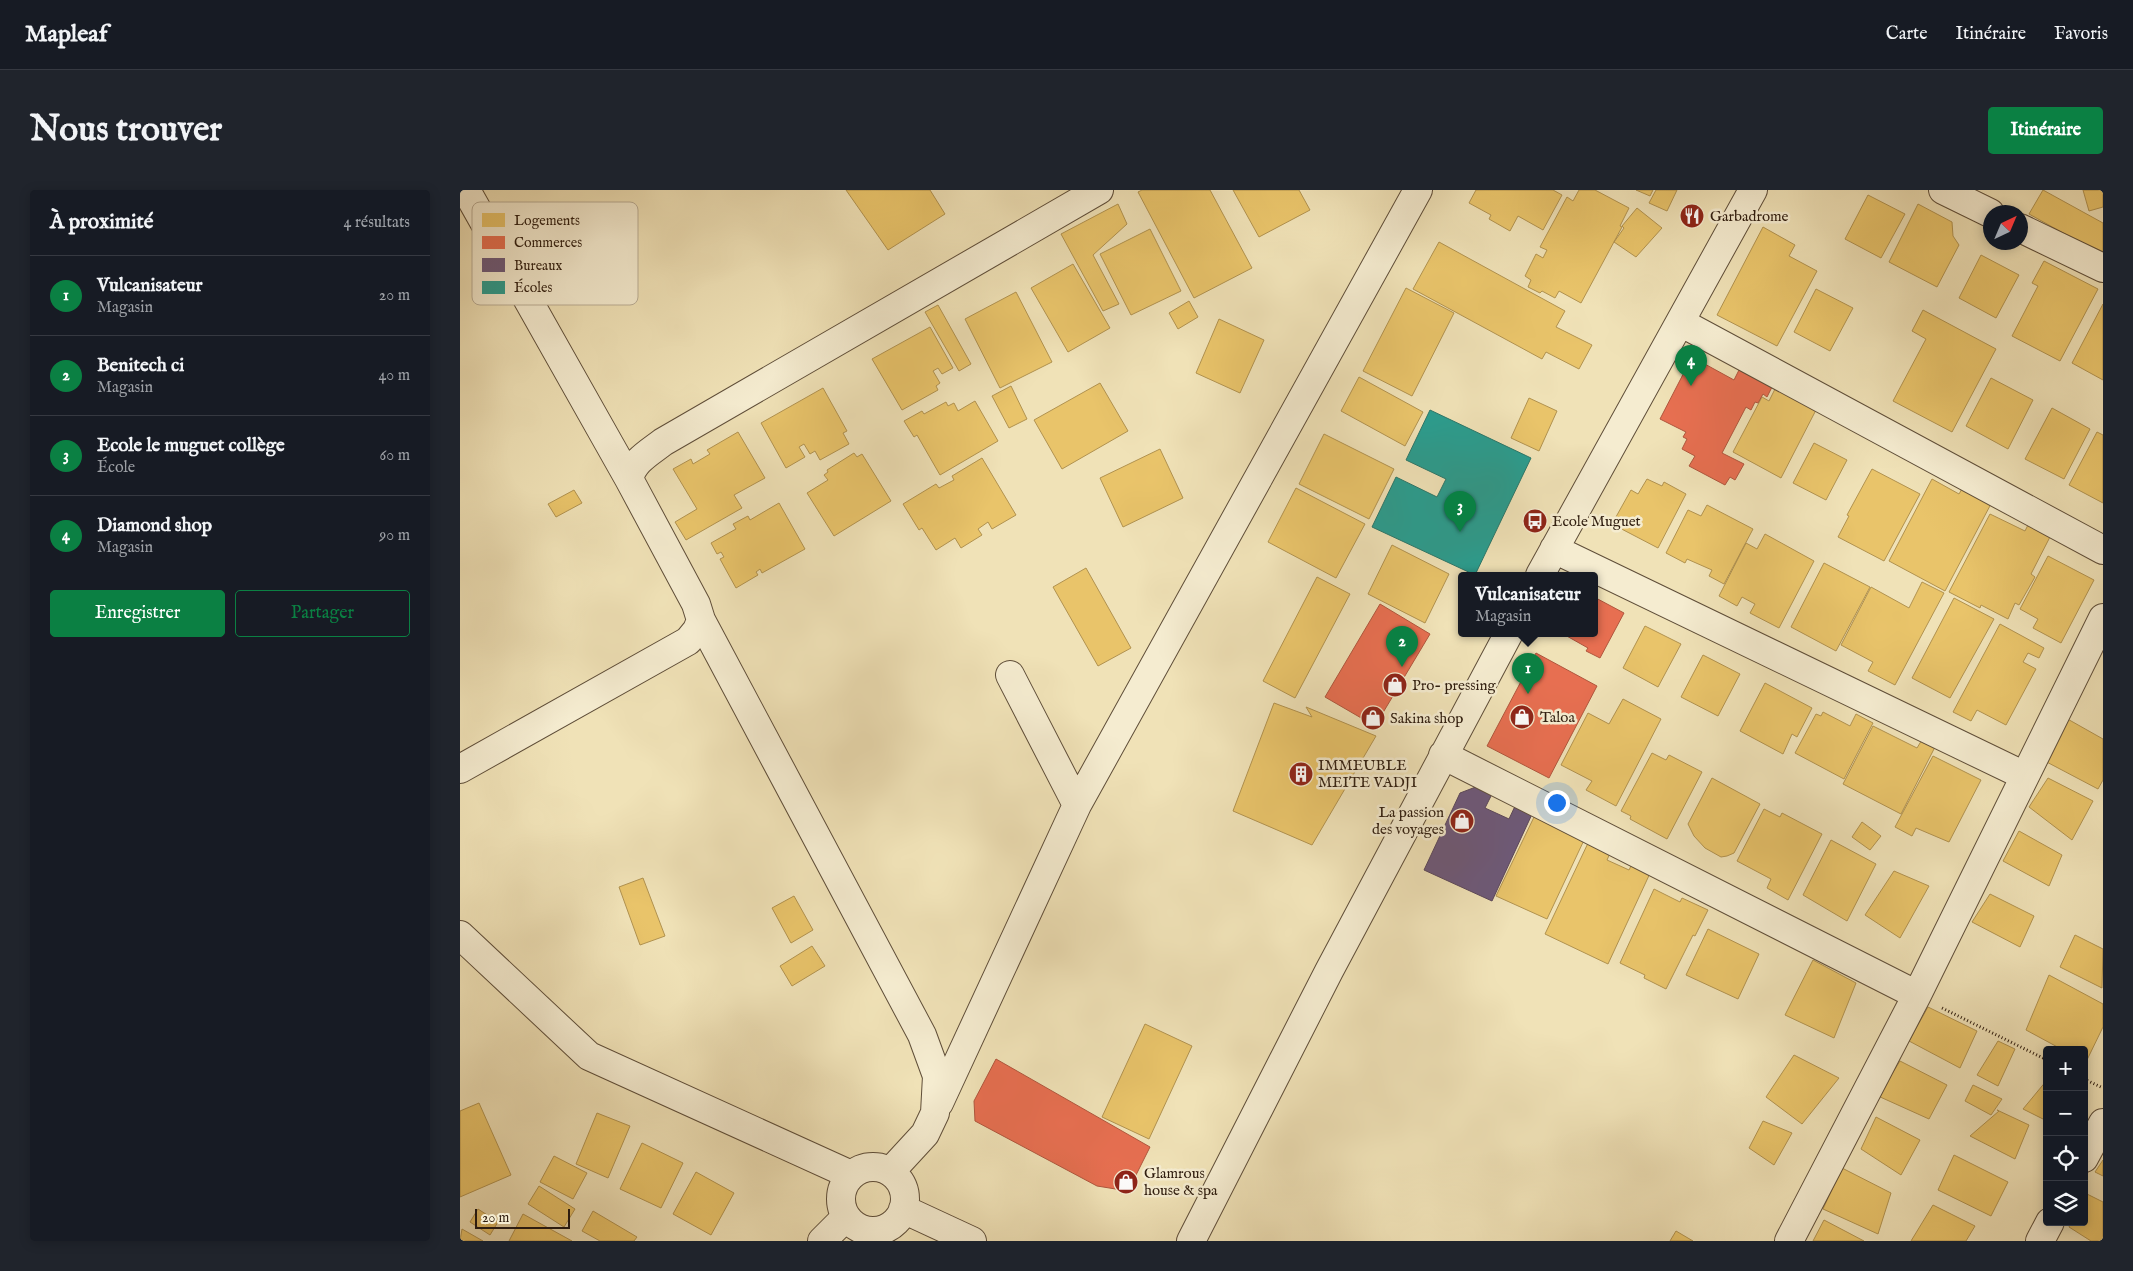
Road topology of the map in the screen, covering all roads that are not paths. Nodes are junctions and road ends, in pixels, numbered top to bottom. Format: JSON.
{"nodes":[{"id":1,"x":466,"y":190,"type":"edge"},
{"id":2,"x":1099,"y":190,"type":"edge"},
{"id":3,"x":1418,"y":190,"type":"edge"},
{"id":4,"x":1753,"y":190,"type":"edge"},
{"id":5,"x":1943,"y":190,"type":"edge"},
{"id":6,"x":473,"y":202,"type":"edge"},
{"id":7,"x":1983,"y":210,"type":"edge"},
{"id":8,"x":2028,"y":232,"type":"edge"},
{"id":9,"x":2103,"y":268,"type":"edge"},
{"id":10,"x":531,"y":305,"type":"edge"},
{"id":11,"x":1680,"y":322,"type":"junction"},
{"id":12,"x":629,"y":479,"type":"junction"},
{"id":13,"x":1554,"y":549,"type":"junction"},
{"id":14,"x":2103,"y":550,"type":"edge"},
{"id":15,"x":1542,"y":572,"type":"edge"},
{"id":16,"x":2103,"y":618,"type":"edge"},
{"id":17,"x":701,"y":620,"type":"junction"},
{"id":18,"x":1507,"y":637,"type":"edge"},
{"id":19,"x":1010,"y":675,"type":"dead end"},
{"id":20,"x":1443,"y":755,"type":"junction"},
{"id":21,"x":460,"y":769,"type":"edge"},
{"id":22,"x":2025,"y":776,"type":"junction"},
{"id":23,"x":1077,"y":805,"type":"junction"},
{"id":24,"x":460,"y":935,"type":"edge"},
{"id":25,"x":1917,"y":995,"type":"junction"},
{"id":26,"x":934,"y":1113,"type":"junction"},
{"id":27,"x":2103,"y":1122,"type":"edge"},
{"id":28,"x":2088,"y":1150,"type":"edge"},
{"id":29,"x":890,"y":1172,"type":"junction"},
{"id":30,"x":851,"y":1175,"type":"junction"},
{"id":31,"x":903,"y":1209,"type":"junction"},
{"id":32,"x":846,"y":1217,"type":"junction"},
{"id":33,"x":2048,"y":1226,"type":"edge"},
{"id":34,"x":822,"y":1241,"type":"edge"},
{"id":35,"x":972,"y":1241,"type":"edge"},
{"id":36,"x":1191,"y":1241,"type":"edge"},
{"id":37,"x":1789,"y":1241,"type":"edge"},
{"id":38,"x":2040,"y":1241,"type":"edge"}],
"edges":[{"from":1,"to":6,"type":"street"},
{"from":2,"to":12,"type":"street"},
{"from":3,"to":23,"type":"street"},
{"from":4,"to":11,"type":"street"},
{"from":5,"to":7,"type":"street"},
{"from":8,"to":9,"type":"street"},
{"from":10,"to":12,"type":"street"},
{"from":11,"to":13,"type":"street"},
{"from":11,"to":14,"type":"street"},
{"from":12,"to":17,"type":"street"},
{"from":13,"to":15,"type":"street"},
{"from":13,"to":22,"type":"street"},
{"from":16,"to":22,"type":"street"},
{"from":17,"to":21,"type":"street"},
{"from":17,"to":26,"type":"street"},
{"from":18,"to":20,"type":"street"},
{"from":19,"to":23,"type":"street"},
{"from":20,"to":25,"type":"street"},
{"from":20,"to":36,"type":"street"},
{"from":22,"to":25,"type":"street"},
{"from":23,"to":26,"type":"street"},
{"from":24,"to":30,"type":"street"},
{"from":25,"to":37,"type":"street"},
{"from":26,"to":29,"type":"street"},
{"from":27,"to":28,"type":"street"},
{"from":29,"to":30,"type":"street"},
{"from":29,"to":31,"type":"street"},
{"from":30,"to":32,"type":"street"},
{"from":31,"to":32,"type":"street"},
{"from":31,"to":35,"type":"street"},
{"from":32,"to":34,"type":"street"},
{"from":33,"to":38,"type":"street"}]}
